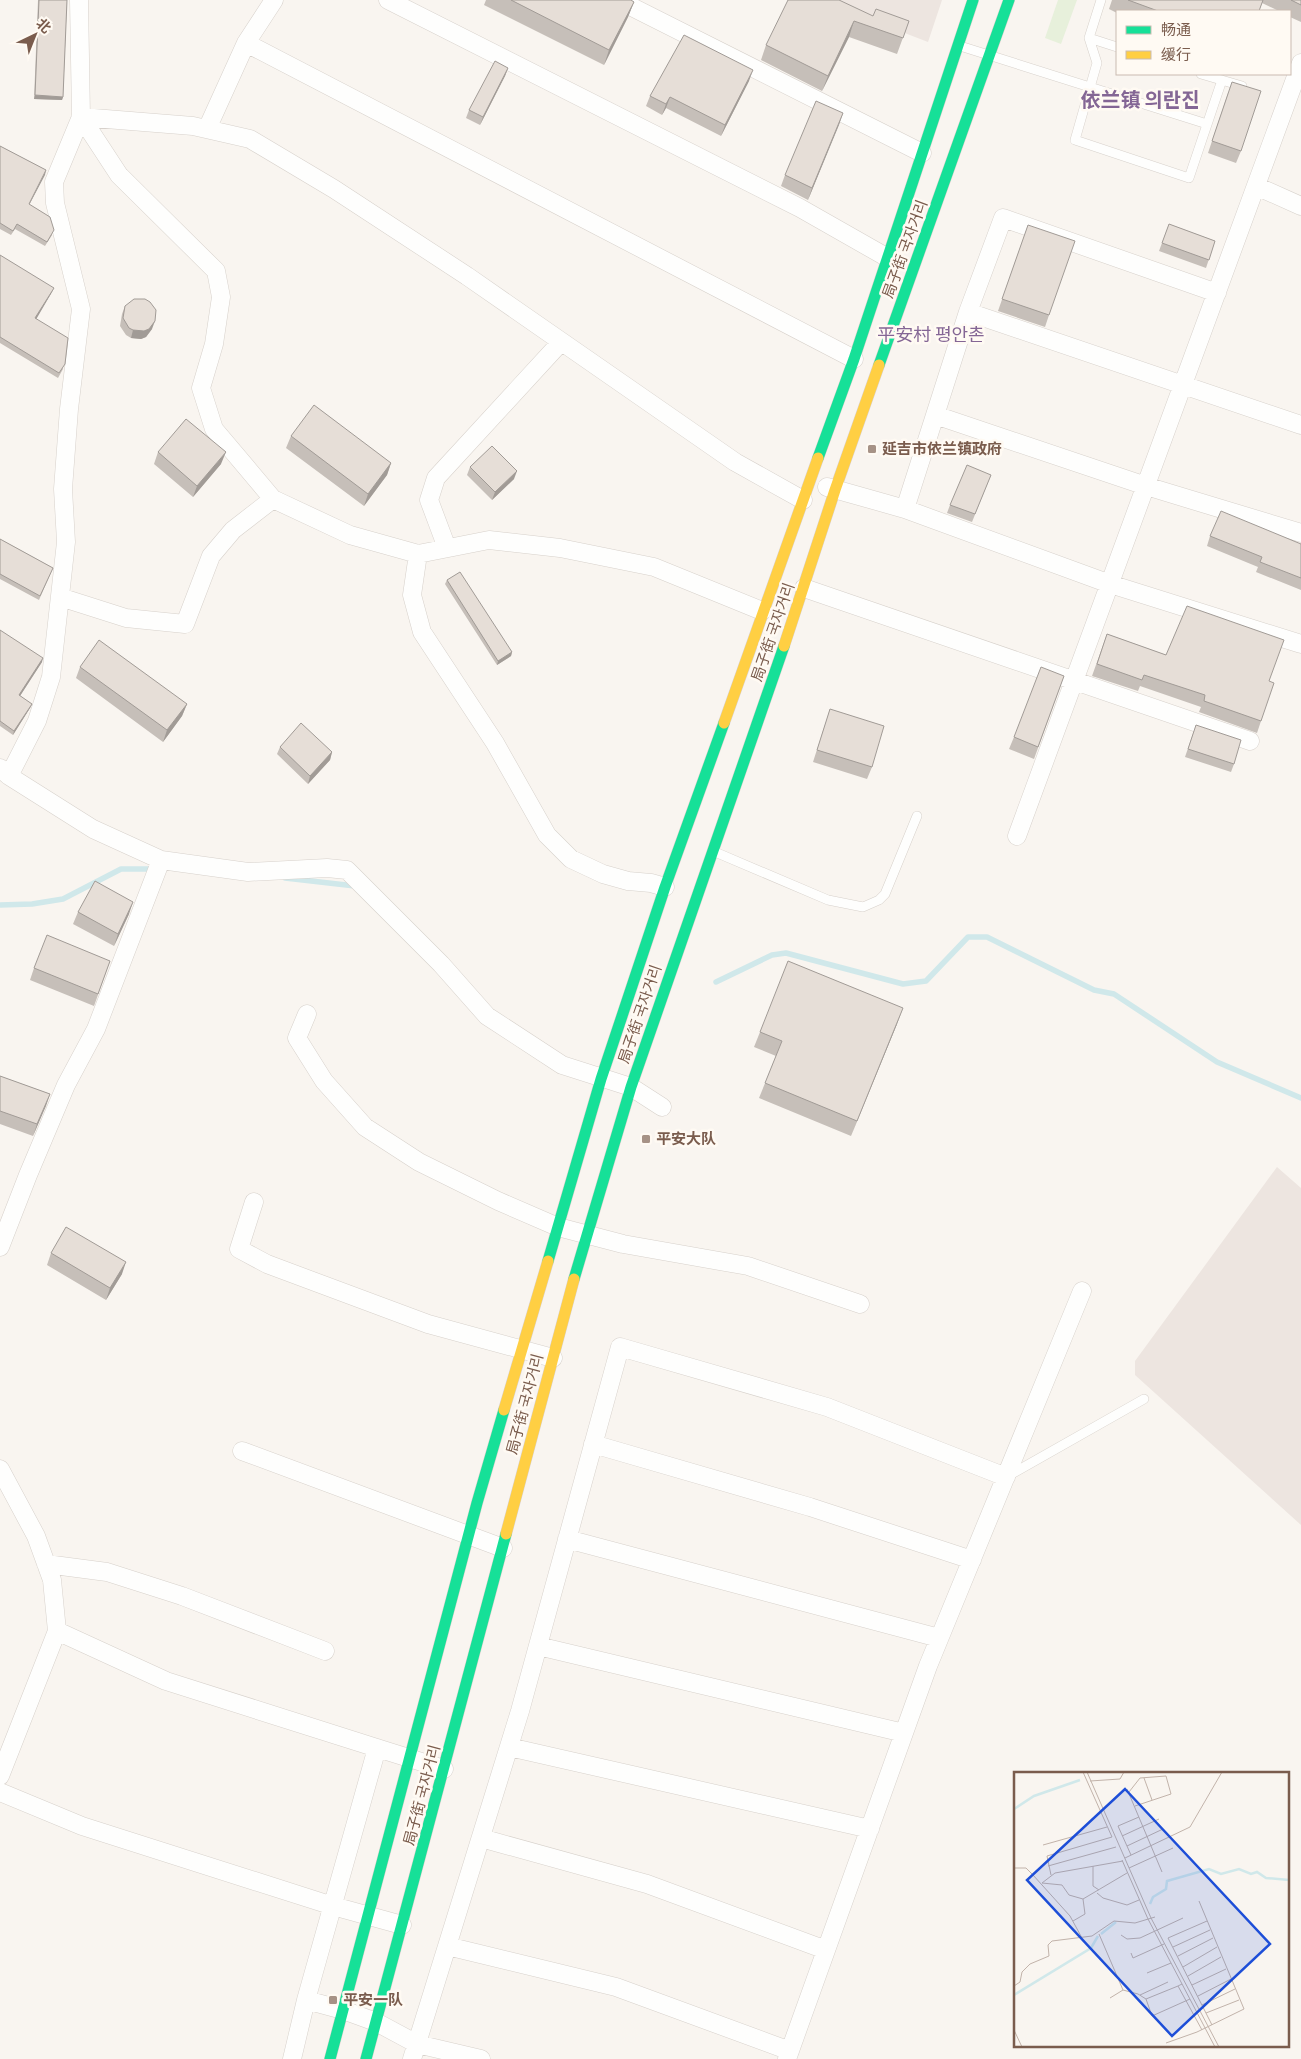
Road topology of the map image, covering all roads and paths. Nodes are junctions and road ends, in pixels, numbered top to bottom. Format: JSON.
{"nodes":[{"id":1,"x":79,"y":0,"type":"edge"},
{"id":2,"x":274,"y":0,"type":"edge"},
{"id":3,"x":388,"y":0,"type":"edge"},
{"id":4,"x":618,"y":0,"type":"edge"},
{"id":5,"x":973,"y":0,"type":"edge"},
{"id":6,"x":1009,"y":0,"type":"edge"},
{"id":7,"x":1101,"y":0,"type":"edge"},
{"id":8,"x":1089,"y":38,"type":"junction"},
{"id":9,"x":246,"y":43,"type":"junction"},
{"id":10,"x":958,"y":45,"type":"junction"},
{"id":11,"x":1116,"y":47,"type":"edge"},
{"id":12,"x":990,"y":55,"type":"junction"},
{"id":13,"x":1301,"y":63,"type":"edge"},
{"id":14,"x":1204,"y":75,"type":"edge"},
{"id":15,"x":1222,"y":80,"type":"junction"},
{"id":16,"x":1091,"y":87,"type":"junction"},
{"id":17,"x":1250,"y":89,"type":"edge"},
{"id":18,"x":81,"y":117,"type":"junction"},
{"id":19,"x":1207,"y":124,"type":"junction"},
{"id":20,"x":207,"y":129,"type":"junction"},
{"id":21,"x":922,"y":153,"type":"junction"},
{"id":22,"x":1256,"y":186,"type":"junction"},
{"id":23,"x":1301,"y":206,"type":"edge"},
{"id":24,"x":888,"y":258,"type":"junction"},
{"id":25,"x":1217,"y":293,"type":"junction"},
{"id":26,"x":968,"y":312,"type":"junction"},
{"id":27,"x":561,"y":342,"type":"junction"},
{"id":28,"x":854,"y":359,"type":"junction"},
{"id":29,"x":1183,"y":384,"type":"junction"},
{"id":30,"x":935,"y":415,"type":"junction"},
{"id":31,"x":1301,"y":425,"type":"edge"},
{"id":32,"x":810,"y":482,"type":"junction"},
{"id":33,"x":1146,"y":486,"type":"junction"},
{"id":34,"x":835,"y":490,"type":"junction"},
{"id":35,"x":273,"y":499,"type":"junction"},
{"id":36,"x":803,"y":500,"type":"junction"},
{"id":37,"x":905,"y":509,"type":"junction"},
{"id":38,"x":1301,"y":533,"type":"edge"},
{"id":39,"x":447,"y":548,"type":"junction"},
{"id":40,"x":418,"y":554,"type":"junction"},
{"id":41,"x":1110,"y":584,"type":"junction"},
{"id":42,"x":804,"y":588,"type":"junction"},
{"id":43,"x":60,"y":597,"type":"junction"},
{"id":44,"x":762,"y":611,"type":"junction"},
{"id":45,"x":1301,"y":644,"type":"edge"},
{"id":46,"x":1074,"y":681,"type":"junction"},
{"id":47,"x":1250,"y":742,"type":"dead end"},
{"id":48,"x":4,"y":772,"type":"edge"},
{"id":49,"x":917,"y":816,"type":"dead end"},
{"id":50,"x":1017,"y":836,"type":"dead end"},
{"id":51,"x":712,"y":851,"type":"junction"},
{"id":52,"x":158,"y":868,"type":"junction"},
{"id":53,"x":665,"y":887,"type":"junction"},
{"id":54,"x":307,"y":1014,"type":"dead end"},
{"id":55,"x":601,"y":1079,"type":"junction"},
{"id":56,"x":630,"y":1087,"type":"junction"},
{"id":57,"x":662,"y":1107,"type":"dead end"},
{"id":58,"x":254,"y":1202,"type":"dead end"},
{"id":59,"x":558,"y":1227,"type":"junction"},
{"id":60,"x":586,"y":1234,"type":"junction"},
{"id":61,"x":0,"y":1247,"type":"edge"},
{"id":62,"x":1082,"y":1291,"type":"dead end"},
{"id":63,"x":860,"y":1304,"type":"dead end"},
{"id":64,"x":521,"y":1351,"type":"junction"},
{"id":65,"x":553,"y":1358,"type":"junction"},
{"id":66,"x":1144,"y":1399,"type":"dead end"},
{"id":67,"x":593,"y":1444,"type":"junction"},
{"id":68,"x":242,"y":1451,"type":"dead end"},
{"id":69,"x":0,"y":1469,"type":"edge"},
{"id":70,"x":1006,"y":1477,"type":"junction"},
{"id":71,"x":468,"y":1536,"type":"junction"},
{"id":72,"x":567,"y":1539,"type":"junction"},
{"id":73,"x":503,"y":1548,"type":"junction"},
{"id":74,"x":972,"y":1560,"type":"junction"},
{"id":75,"x":46,"y":1564,"type":"junction"},
{"id":76,"x":57,"y":1631,"type":"junction"},
{"id":77,"x":939,"y":1638,"type":"junction"},
{"id":78,"x":538,"y":1646,"type":"junction"},
{"id":79,"x":325,"y":1651,"type":"dead end"},
{"id":80,"x":904,"y":1733,"type":"junction"},
{"id":81,"x":509,"y":1747,"type":"junction"},
{"id":82,"x":377,"y":1748,"type":"junction"},
{"id":83,"x":409,"y":1760,"type":"junction"},
{"id":84,"x":444,"y":1769,"type":"junction"},
{"id":85,"x":0,"y":1776,"type":"edge"},
{"id":86,"x":0,"y":1792,"type":"edge"},
{"id":87,"x":870,"y":1829,"type":"junction"},
{"id":88,"x":481,"y":1838,"type":"junction"},
{"id":89,"x":333,"y":1906,"type":"junction"},
{"id":90,"x":368,"y":1915,"type":"junction"},
{"id":91,"x":402,"y":1925,"type":"junction"},
{"id":92,"x":447,"y":1946,"type":"junction"},
{"id":93,"x":826,"y":1950,"type":"junction"},
{"id":94,"x":306,"y":2000,"type":"junction"},
{"id":95,"x":343,"y":2010,"type":"junction"},
{"id":96,"x":376,"y":2022,"type":"junction"},
{"id":97,"x":415,"y":2051,"type":"edge"},
{"id":98,"x":788,"y":2055,"type":"edge"},
{"id":99,"x":292,"y":2059,"type":"edge"},
{"id":100,"x":330,"y":2059,"type":"edge"},
{"id":101,"x":366,"y":2059,"type":"edge"},
{"id":102,"x":481,"y":2059,"type":"edge"}],
"edges":[{"from":1,"to":18,"type":"street"},
{"from":2,"to":9,"type":"street"},
{"from":3,"to":24,"type":"street"},
{"from":4,"to":21,"type":"street"},
{"from":5,"to":10,"type":"main road","name":"局子街 국자거리"},
{"from":6,"to":12,"type":"main road","name":"局子街 국자거리"},
{"from":7,"to":8,"type":"lane"},
{"from":8,"to":11,"type":"lane"},
{"from":8,"to":16,"type":"lane"},
{"from":9,"to":20,"type":"street"},
{"from":9,"to":28,"type":"street"},
{"from":10,"to":12,"type":"lane"},
{"from":10,"to":21,"type":"main road","name":"局子街 국자거리"},
{"from":12,"to":16,"type":"lane"},
{"from":12,"to":34,"type":"main road","name":"局子街 국자거리"},
{"from":13,"to":22,"type":"street"},
{"from":14,"to":15,"type":"lane"},
{"from":15,"to":17,"type":"lane"},
{"from":15,"to":19,"type":"lane"},
{"from":16,"to":19,"type":"lane"},
{"from":16,"to":19,"type":"lane"},
{"from":18,"to":20,"type":"street"},
{"from":18,"to":35,"type":"street"},
{"from":18,"to":43,"type":"street"},
{"from":20,"to":27,"type":"street"},
{"from":21,"to":24,"type":"main road","name":"局子街 국자거리"},
{"from":22,"to":23,"type":"street"},
{"from":22,"to":25,"type":"street"},
{"from":24,"to":28,"type":"main road","name":"局子街 국자거리"},
{"from":25,"to":26,"type":"street"},
{"from":25,"to":29,"type":"street"},
{"from":26,"to":29,"type":"street"},
{"from":26,"to":30,"type":"street"},
{"from":27,"to":36,"type":"street"},
{"from":27,"to":39,"type":"street"},
{"from":28,"to":32,"type":"main road","name":"局子街 국자거리"},
{"from":29,"to":31,"type":"street"},
{"from":29,"to":33,"type":"street"},
{"from":30,"to":33,"type":"street"},
{"from":30,"to":37,"type":"street"},
{"from":32,"to":34,"type":"street"},
{"from":32,"to":36,"type":"main road","name":"局子街 국자거리"},
{"from":33,"to":38,"type":"street"},
{"from":33,"to":41,"type":"street"},
{"from":34,"to":37,"type":"street"},
{"from":34,"to":42,"type":"main road","name":"局子街 국자거리"},
{"from":35,"to":40,"type":"street"},
{"from":35,"to":43,"type":"street"},
{"from":36,"to":44,"type":"main road","name":"局子街 국자거리"},
{"from":37,"to":41,"type":"street"},
{"from":39,"to":40,"type":"street"},
{"from":39,"to":44,"type":"street"},
{"from":40,"to":53,"type":"street"},
{"from":41,"to":45,"type":"street"},
{"from":41,"to":46,"type":"street"},
{"from":42,"to":46,"type":"street"},
{"from":42,"to":51,"type":"main road","name":"局子街 국자거리"},
{"from":43,"to":48,"type":"street"},
{"from":44,"to":53,"type":"main road","name":"局子街 국자거리"},
{"from":46,"to":47,"type":"street"},
{"from":46,"to":50,"type":"street"},
{"from":48,"to":52,"type":"street"},
{"from":49,"to":51,"type":"lane"},
{"from":51,"to":56,"type":"main road","name":"局子街 국자거리"},
{"from":52,"to":55,"type":"street"},
{"from":52,"to":61,"type":"street"},
{"from":53,"to":55,"type":"main road","name":"局子街 국자거리"},
{"from":54,"to":59,"type":"street"},
{"from":55,"to":56,"type":"street"},
{"from":55,"to":59,"type":"main road","name":"局子街 국자거리"},
{"from":56,"to":57,"type":"street"},
{"from":56,"to":60,"type":"main road","name":"局子街 국자거리"},
{"from":58,"to":64,"type":"street"},
{"from":59,"to":60,"type":"street"},
{"from":59,"to":64,"type":"main road","name":"局子街 국자거리"},
{"from":60,"to":63,"type":"street"},
{"from":60,"to":65,"type":"main road","name":"局子街 국자거리"},
{"from":62,"to":70,"type":"street"},
{"from":64,"to":65,"type":"street"},
{"from":64,"to":71,"type":"main road","name":"局子街 국자거리"},
{"from":65,"to":73,"type":"main road","name":"局子街 국자거리"},
{"from":66,"to":70,"type":"lane"},
{"from":67,"to":70,"type":"street"},
{"from":67,"to":72,"type":"street"},
{"from":67,"to":74,"type":"street"},
{"from":68,"to":71,"type":"street"},
{"from":69,"to":75,"type":"street"},
{"from":70,"to":74,"type":"street"},
{"from":71,"to":73,"type":"street"},
{"from":71,"to":83,"type":"main road","name":"局子街 국자거리"},
{"from":72,"to":77,"type":"street"},
{"from":72,"to":78,"type":"street"},
{"from":73,"to":84,"type":"main road","name":"局子街 국자거리"},
{"from":74,"to":77,"type":"street"},
{"from":75,"to":76,"type":"street"},
{"from":75,"to":79,"type":"street"},
{"from":76,"to":82,"type":"street"},
{"from":76,"to":85,"type":"street"},
{"from":77,"to":80,"type":"street"},
{"from":78,"to":80,"type":"street"},
{"from":78,"to":81,"type":"street"},
{"from":80,"to":87,"type":"street"},
{"from":81,"to":87,"type":"street"},
{"from":81,"to":88,"type":"street"},
{"from":82,"to":83,"type":"street"},
{"from":82,"to":89,"type":"street"},
{"from":83,"to":84,"type":"street"},
{"from":83,"to":90,"type":"main road","name":"局子街 국자거리"},
{"from":84,"to":91,"type":"main road","name":"局子街 국자거리"},
{"from":86,"to":89,"type":"street"},
{"from":87,"to":93,"type":"street"},
{"from":88,"to":92,"type":"street"},
{"from":88,"to":93,"type":"street"},
{"from":89,"to":90,"type":"street"},
{"from":89,"to":94,"type":"street"},
{"from":90,"to":91,"type":"street"},
{"from":90,"to":95,"type":"main road","name":"局子街 국자거리"},
{"from":91,"to":96,"type":"main road","name":"局子街 국자거리"},
{"from":92,"to":97,"type":"street"},
{"from":92,"to":98,"type":"street"},
{"from":93,"to":98,"type":"street"},
{"from":94,"to":95,"type":"street"},
{"from":94,"to":99,"type":"street"},
{"from":95,"to":96,"type":"street"},
{"from":95,"to":100,"type":"main road","name":"局子街 국자거리"},
{"from":96,"to":97,"type":"street"},
{"from":96,"to":101,"type":"main road","name":"局子街 국자거리"},
{"from":97,"to":102,"type":"street"}]}
